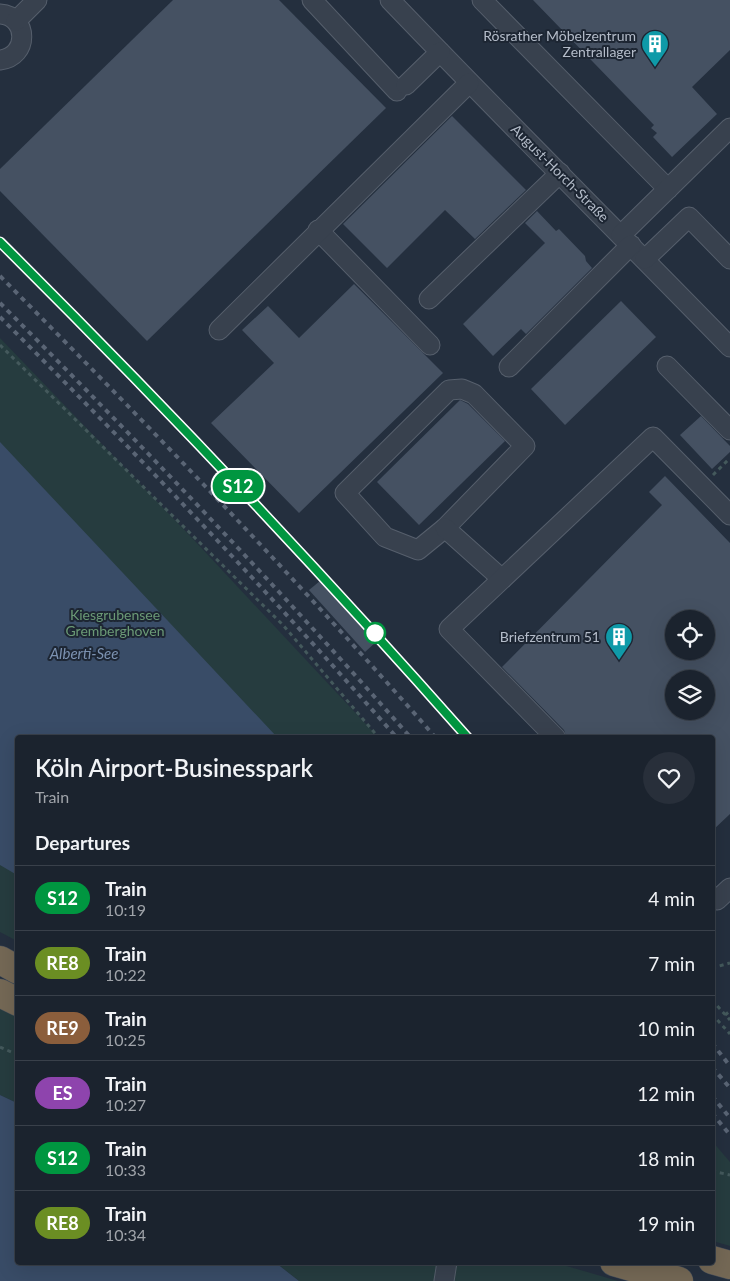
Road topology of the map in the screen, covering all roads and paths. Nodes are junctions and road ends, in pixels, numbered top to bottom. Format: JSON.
{"nodes":[{"id":1,"x":38,"y":0,"type":"edge"},
{"id":2,"x":312,"y":0,"type":"edge"},
{"id":3,"x":390,"y":0,"type":"edge"},
{"id":4,"x":482,"y":0,"type":"edge"},
{"id":5,"x":8,"y":18,"type":"edge"},
{"id":6,"x":440,"y":52,"type":"junction"},
{"id":7,"x":0,"y":60,"type":"edge"},
{"id":8,"x":469,"y":83,"type":"junction"},
{"id":9,"x":730,"y":128,"type":"edge"},
{"id":10,"x":560,"y":173,"type":"junction"},
{"id":11,"x":668,"y":189,"type":"junction"},
{"id":12,"x":318,"y":230,"type":"junction"},
{"id":13,"x":626,"y":240,"type":"junction"},
{"id":14,"x":730,"y":259,"type":"edge"},
{"id":15,"x":645,"y":260,"type":"junction"},
{"id":16,"x":429,"y":299,"type":"dead end"},
{"id":17,"x":218,"y":330,"type":"dead end"},
{"id":18,"x":0,"y":345,"type":"edge"},
{"id":19,"x":430,"y":345,"type":"dead end"},
{"id":20,"x":730,"y":347,"type":"edge"},
{"id":21,"x":667,"y":366,"type":"dead end"},
{"id":22,"x":509,"y":367,"type":"dead end"},
{"id":23,"x":730,"y":430,"type":"edge"},
{"id":24,"x":730,"y":458,"type":"edge"},
{"id":25,"x":701,"y":486,"type":"junction"},
{"id":26,"x":730,"y":515,"type":"edge"},
{"id":27,"x":445,"y":528,"type":"junction"},
{"id":28,"x":502,"y":579,"type":"junction"},
{"id":29,"x":376,"y":735,"type":"edge"},
{"id":30,"x":553,"y":735,"type":"edge"},
{"id":31,"x":730,"y":888,"type":"edge"},
{"id":32,"x":715,"y":898,"type":"edge"},
{"id":33,"x":0,"y":960,"type":"edge"},
{"id":34,"x":730,"y":963,"type":"edge"},
{"id":35,"x":715,"y":967,"type":"edge"},
{"id":36,"x":15,"y":968,"type":"edge"},
{"id":37,"x":0,"y":993,"type":"edge"},
{"id":38,"x":15,"y":1000,"type":"edge"},
{"id":39,"x":715,"y":1003,"type":"edge"},
{"id":40,"x":730,"y":1011,"type":"edge"},
{"id":41,"x":725,"y":1015,"type":"junction"},
{"id":42,"x":715,"y":1017,"type":"edge"},
{"id":43,"x":730,"y":1020,"type":"edge"},
{"id":44,"x":730,"y":1034,"type":"edge"},
{"id":45,"x":0,"y":1047,"type":"edge"},
{"id":46,"x":15,"y":1054,"type":"edge"},
{"id":47,"x":715,"y":1172,"type":"edge"},
{"id":48,"x":730,"y":1175,"type":"edge"},
{"id":49,"x":715,"y":1261,"type":"edge"},
{"id":50,"x":447,"y":1265,"type":"edge"},
{"id":51,"x":624,"y":1265,"type":"edge"},
{"id":52,"x":730,"y":1265,"type":"edge"},
{"id":53,"x":444,"y":1281,"type":"edge"},
{"id":54,"x":679,"y":1281,"type":"edge"}],
"edges":[{"from":1,"to":5,"type":"street"},
{"from":2,"to":6,"type":"street"},
{"from":3,"to":6,"type":"street","name":"August-Horch-Straße"},
{"from":4,"to":11,"type":"street"},
{"from":5,"to":7,"type":"street"},
{"from":6,"to":8,"type":"street","name":"August-Horch-Straße"},
{"from":8,"to":10,"type":"street","name":"August-Horch-Straße"},
{"from":8,"to":12,"type":"street"},
{"from":9,"to":11,"type":"street"},
{"from":10,"to":13,"type":"street","name":"August-Horch-Straße"},
{"from":10,"to":16,"type":"street"},
{"from":11,"to":13,"type":"street"},
{"from":12,"to":17,"type":"street"},
{"from":12,"to":19,"type":"street"},
{"from":13,"to":15,"type":"street","name":"August-Horch-Straße"},
{"from":13,"to":22,"type":"street"},
{"from":14,"to":15,"type":"street"},
{"from":15,"to":20,"type":"street","name":"August-Horch-Straße"},
{"from":18,"to":29,"type":"path"},
{"from":21,"to":23,"type":"street"},
{"from":24,"to":25,"type":"path"},
{"from":25,"to":26,"type":"street"},
{"from":25,"to":28,"type":"street"},
{"from":27,"to":27,"type":"street"},
{"from":27,"to":28,"type":"street"},
{"from":28,"to":30,"type":"street"},
{"from":31,"to":32,"type":"street"},
{"from":33,"to":36,"type":"highway"},
{"from":34,"to":35,"type":"path"},
{"from":37,"to":38,"type":"highway"},
{"from":39,"to":41,"type":"path"},
{"from":40,"to":41,"type":"path"},
{"from":41,"to":43,"type":"path"},
{"from":42,"to":44,"type":"path"},
{"from":45,"to":46,"type":"path"},
{"from":47,"to":48,"type":"path"},
{"from":49,"to":52,"type":"highway"},
{"from":50,"to":53,"type":"street"},
{"from":51,"to":54,"type":"highway"}]}
